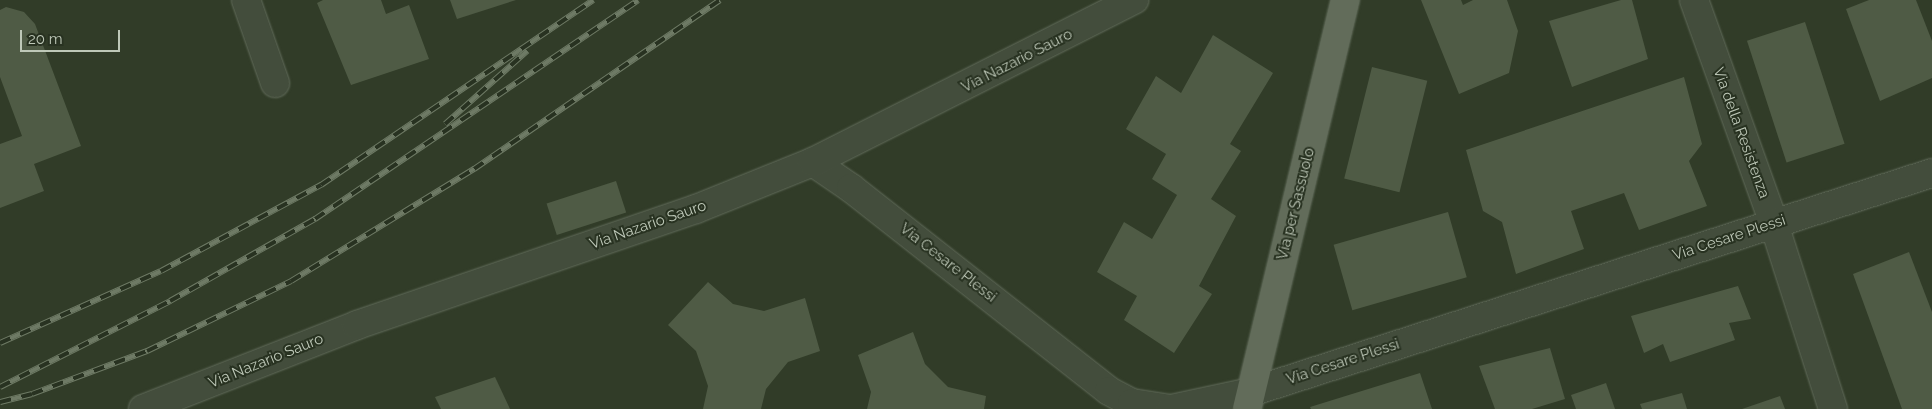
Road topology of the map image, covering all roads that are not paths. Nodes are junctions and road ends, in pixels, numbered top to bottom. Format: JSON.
{"nodes":[{"id":1,"x":246,"y":0,"type":"edge"},
{"id":2,"x":1134,"y":0,"type":"edge"},
{"id":3,"x":1345,"y":0,"type":"edge"},
{"id":4,"x":1694,"y":0,"type":"edge"},
{"id":5,"x":275,"y":83,"type":"dead end"},
{"id":6,"x":813,"y":162,"type":"junction"},
{"id":7,"x":1932,"y":173,"type":"edge"},
{"id":8,"x":1774,"y":224,"type":"junction"},
{"id":9,"x":1249,"y":400,"type":"edge"},
{"id":10,"x":143,"y":409,"type":"edge"},
{"id":11,"x":1833,"y":409,"type":"edge"}],
"edges":[{"from":1,"to":5,"type":"street"},
{"from":2,"to":6,"type":"street","name":"Via Nazario Sauro"},
{"from":3,"to":9,"type":"main road","name":"Via per Sassuolo"},
{"from":4,"to":8,"type":"street","name":"Via della Resistenza"},
{"from":6,"to":9,"type":"street","name":"Via Cesare Plessi"},
{"from":6,"to":10,"type":"street","name":"Via Nazario Sauro"},
{"from":7,"to":8,"type":"street","name":"Via Cesare Plessi"},
{"from":8,"to":9,"type":"street","name":"Via Cesare Plessi"},
{"from":8,"to":11,"type":"street","name":"Via della Resistenza"}]}
